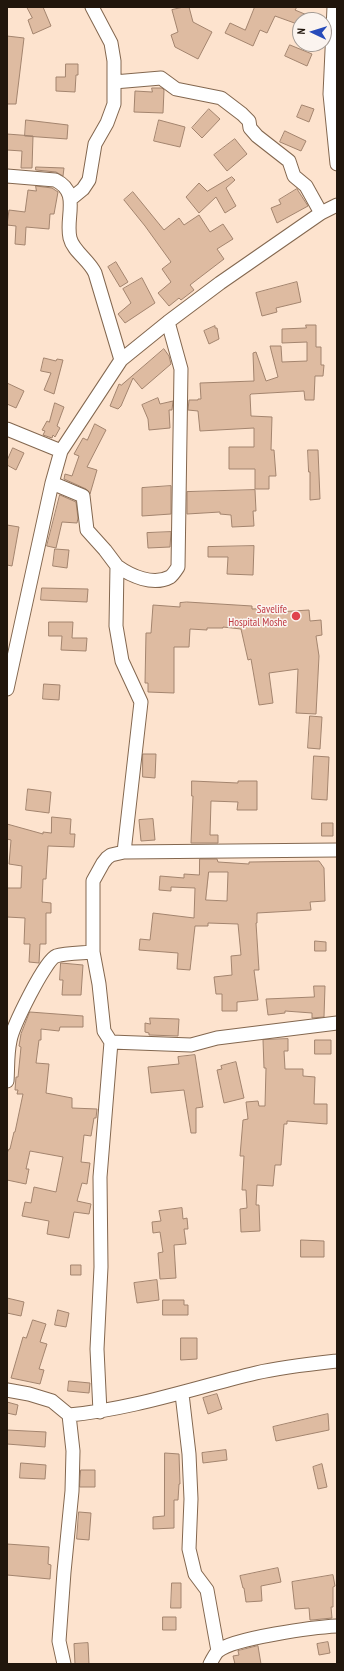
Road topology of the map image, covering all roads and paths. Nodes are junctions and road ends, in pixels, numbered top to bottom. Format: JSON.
{"nodes":[{"id":1,"x":92,"y":7,"type":"edge"},
{"id":2,"x":334,"y":7,"type":"edge"},
{"id":3,"x":114,"y":82,"type":"junction"},
{"id":4,"x":337,"y":164,"type":"edge"},
{"id":5,"x":7,"y":176,"type":"edge"},
{"id":6,"x":72,"y":198,"type":"junction"},
{"id":7,"x":337,"y":205,"type":"edge"},
{"id":8,"x":321,"y":213,"type":"junction"},
{"id":9,"x":168,"y":322,"type":"junction"},
{"id":10,"x":121,"y":360,"type":"junction"},
{"id":11,"x":7,"y":428,"type":"edge"},
{"id":12,"x":61,"y":452,"type":"junction"},
{"id":13,"x":52,"y":483,"type":"junction"},
{"id":14,"x":118,"y":566,"type":"junction"},
{"id":15,"x":7,"y":689,"type":"edge"},
{"id":16,"x":337,"y":850,"type":"edge"},
{"id":17,"x":124,"y":852,"type":"junction"},
{"id":18,"x":93,"y":952,"type":"junction"},
{"id":19,"x":337,"y":1023,"type":"edge"},
{"id":20,"x":111,"y":1042,"type":"junction"},
{"id":21,"x":7,"y":1081,"type":"edge"},
{"id":22,"x":337,"y":1361,"type":"edge"},
{"id":23,"x":7,"y":1390,"type":"edge"},
{"id":24,"x":182,"y":1394,"type":"junction"},
{"id":25,"x":100,"y":1412,"type":"junction"},
{"id":26,"x":69,"y":1415,"type":"junction"},
{"id":27,"x":337,"y":1626,"type":"edge"},
{"id":28,"x":218,"y":1651,"type":"junction"},
{"id":29,"x":64,"y":1664,"type":"edge"},
{"id":30,"x":210,"y":1664,"type":"edge"}],
"edges":[{"from":1,"to":3,"type":"street"},
{"from":2,"to":4,"type":"street"},
{"from":3,"to":6,"type":"street"},
{"from":3,"to":8,"type":"street"},
{"from":5,"to":6,"type":"street"},
{"from":6,"to":10,"type":"street"},
{"from":7,"to":8,"type":"street"},
{"from":8,"to":9,"type":"street"},
{"from":9,"to":10,"type":"street"},
{"from":9,"to":14,"type":"street"},
{"from":10,"to":12,"type":"street"},
{"from":11,"to":12,"type":"street"},
{"from":12,"to":13,"type":"street"},
{"from":13,"to":14,"type":"street"},
{"from":13,"to":15,"type":"street"},
{"from":14,"to":17,"type":"street"},
{"from":16,"to":17,"type":"street"},
{"from":17,"to":18,"type":"street"},
{"from":18,"to":20,"type":"street"},
{"from":18,"to":21,"type":"street"},
{"from":19,"to":20,"type":"street"},
{"from":20,"to":25,"type":"street"},
{"from":22,"to":24,"type":"street"},
{"from":23,"to":26,"type":"street"},
{"from":24,"to":25,"type":"street"},
{"from":24,"to":28,"type":"street"},
{"from":25,"to":26,"type":"street"},
{"from":26,"to":29,"type":"street"},
{"from":27,"to":28,"type":"street"},
{"from":28,"to":30,"type":"street"}]}
